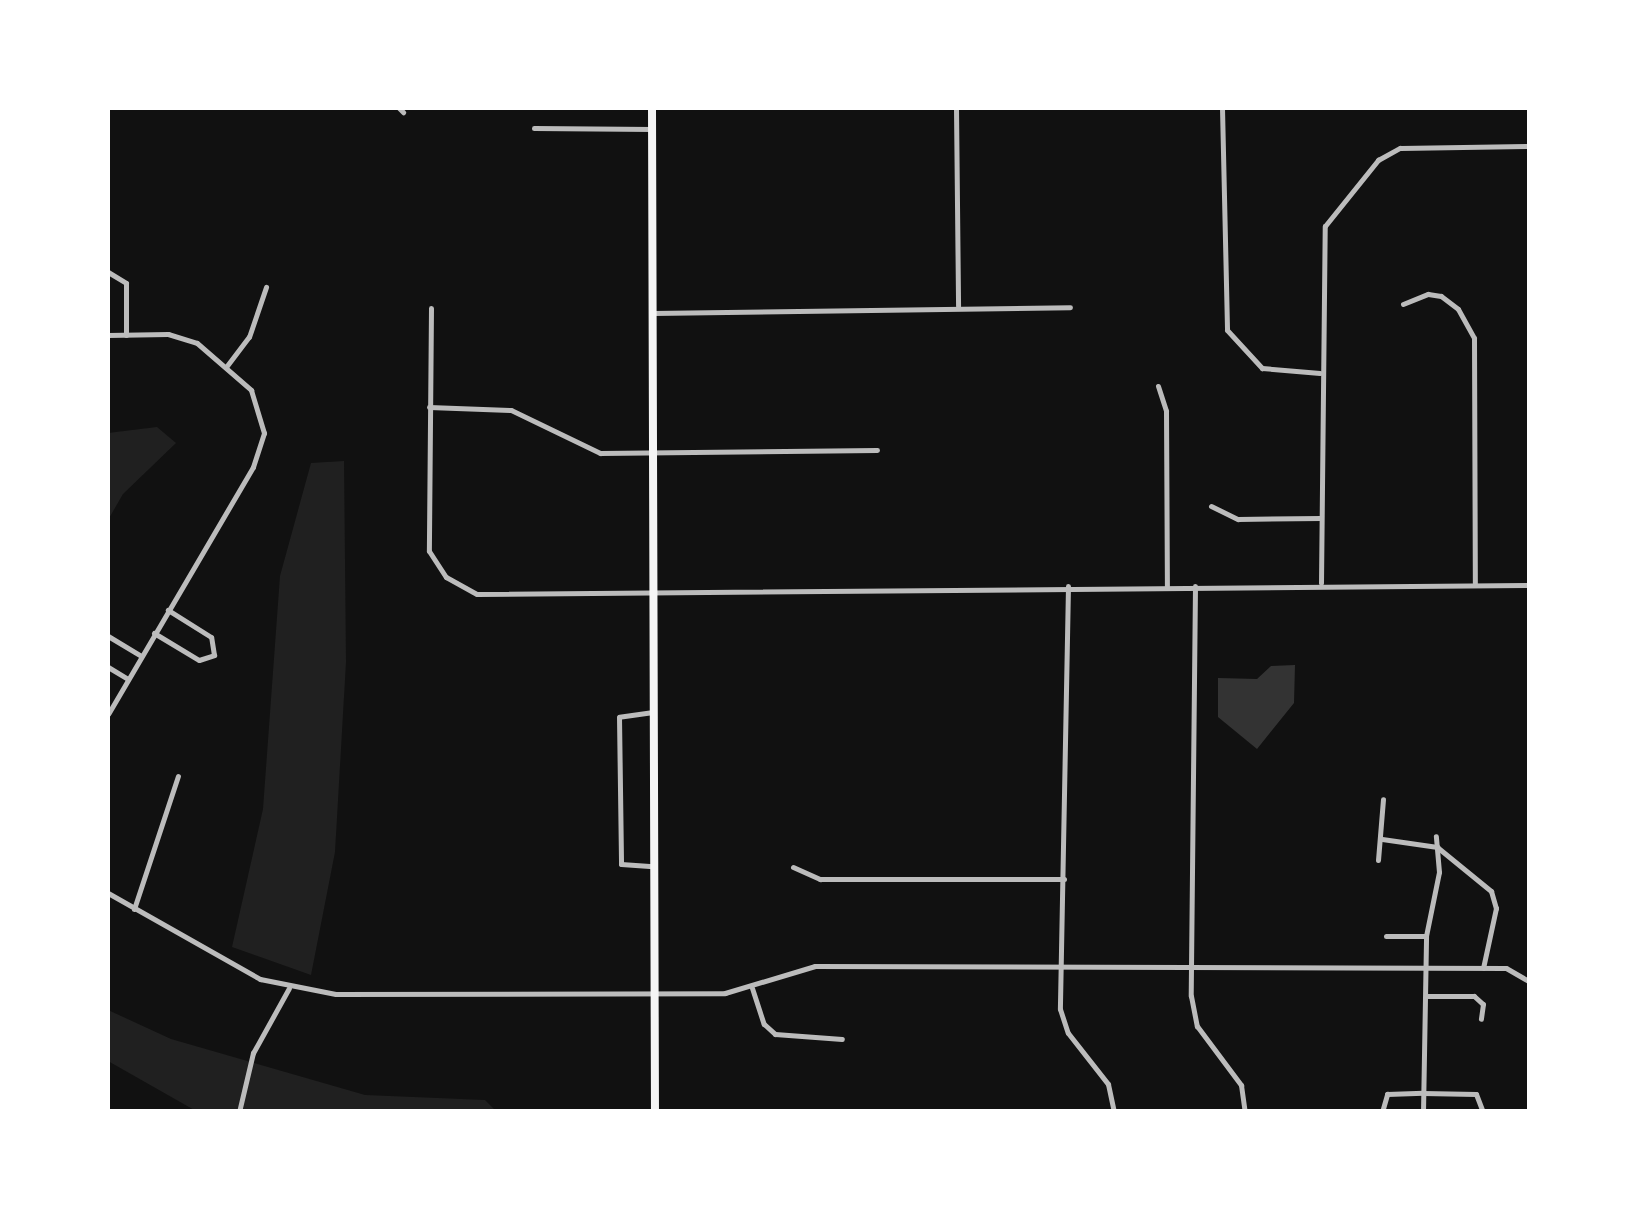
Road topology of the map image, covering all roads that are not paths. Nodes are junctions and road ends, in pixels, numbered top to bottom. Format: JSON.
{"nodes":[{"id":1,"x":652,"y":108,"type":"edge"},
{"id":2,"x":956,"y":108,"type":"edge"},
{"id":3,"x":1222,"y":108,"type":"edge"},
{"id":4,"x":534,"y":128,"type":"dead end"},
{"id":5,"x":652,"y":129,"type":"junction"},
{"id":6,"x":1530,"y":146,"type":"edge"},
{"id":7,"x":108,"y":272,"type":"edge"},
{"id":8,"x":266,"y":287,"type":"dead end"},
{"id":9,"x":1403,"y":304,"type":"dead end"},
{"id":10,"x":958,"y":306,"type":"junction"},
{"id":11,"x":1070,"y":307,"type":"dead end"},
{"id":12,"x":431,"y":308,"type":"dead end"},
{"id":13,"x":652,"y":313,"type":"junction"},
{"id":14,"x":126,"y":335,"type":"junction"},
{"id":15,"x":108,"y":336,"type":"edge"},
{"id":16,"x":226,"y":367,"type":"junction"},
{"id":17,"x":1320,"y":373,"type":"junction"},
{"id":18,"x":1158,"y":386,"type":"dead end"},
{"id":19,"x":429,"y":407,"type":"junction"},
{"id":20,"x":878,"y":450,"type":"dead end"},
{"id":21,"x":652,"y":452,"type":"junction"},
{"id":22,"x":1211,"y":506,"type":"dead end"},
{"id":23,"x":1320,"y":518,"type":"junction"},
{"id":24,"x":1320,"y":584,"type":"junction"},
{"id":25,"x":1475,"y":585,"type":"junction"},
{"id":26,"x":1530,"y":585,"type":"edge"},
{"id":27,"x":1068,"y":586,"type":"junction"},
{"id":28,"x":1195,"y":586,"type":"junction"},
{"id":29,"x":1167,"y":587,"type":"junction"},
{"id":30,"x":652,"y":590,"type":"junction"},
{"id":31,"x":168,"y":610,"type":"junction"},
{"id":32,"x":154,"y":633,"type":"junction"},
{"id":33,"x":108,"y":636,"type":"edge"},
{"id":34,"x":141,"y":656,"type":"junction"},
{"id":35,"x":108,"y":667,"type":"edge"},
{"id":36,"x":128,"y":679,"type":"junction"},
{"id":37,"x":652,"y":712,"type":"junction"},
{"id":38,"x":108,"y":714,"type":"edge"},
{"id":39,"x":178,"y":776,"type":"dead end"},
{"id":40,"x":1383,"y":800,"type":"dead end"},
{"id":41,"x":1436,"y":836,"type":"dead end"},
{"id":42,"x":1382,"y":839,"type":"junction"},
{"id":43,"x":1437,"y":847,"type":"junction"},
{"id":44,"x":1378,"y":860,"type":"dead end"},
{"id":45,"x":653,"y":866,"type":"junction"},
{"id":46,"x":793,"y":867,"type":"dead end"},
{"id":47,"x":1064,"y":879,"type":"junction"},
{"id":48,"x":108,"y":893,"type":"edge"},
{"id":49,"x":134,"y":909,"type":"junction"},
{"id":50,"x":1386,"y":936,"type":"dead end"},
{"id":51,"x":1426,"y":936,"type":"junction"},
{"id":52,"x":1063,"y":967,"type":"junction"},
{"id":53,"x":1192,"y":967,"type":"junction"},
{"id":54,"x":1428,"y":968,"type":"junction"},
{"id":55,"x":1483,"y":968,"type":"junction"},
{"id":56,"x":1530,"y":982,"type":"edge"},
{"id":57,"x":288,"y":988,"type":"junction"},
{"id":58,"x":752,"y":988,"type":"junction"},
{"id":59,"x":654,"y":995,"type":"junction"},
{"id":60,"x":1427,"y":996,"type":"junction"},
{"id":61,"x":1480,"y":1019,"type":"dead end"},
{"id":62,"x":842,"y":1039,"type":"dead end"},
{"id":63,"x":1424,"y":1094,"type":"junction"},
{"id":64,"x":239,"y":1112,"type":"edge"},
{"id":65,"x":655,"y":1112,"type":"edge"},
{"id":66,"x":1114,"y":1112,"type":"edge"},
{"id":67,"x":1244,"y":1112,"type":"edge"},
{"id":68,"x":1382,"y":1112,"type":"edge"},
{"id":69,"x":1422,"y":1112,"type":"edge"},
{"id":70,"x":1484,"y":1112,"type":"edge"}],
"edges":[{"from":1,"to":5,"type":"main road"},
{"from":2,"to":10,"type":"street"},
{"from":3,"to":17,"type":"street"},
{"from":4,"to":5,"type":"street"},
{"from":5,"to":13,"type":"main road"},
{"from":6,"to":17,"type":"street"},
{"from":7,"to":14,"type":"street"},
{"from":8,"to":16,"type":"street"},
{"from":9,"to":25,"type":"street"},
{"from":10,"to":11,"type":"street"},
{"from":10,"to":13,"type":"street"},
{"from":12,"to":19,"type":"street"},
{"from":13,"to":21,"type":"main road"},
{"from":14,"to":15,"type":"street"},
{"from":14,"to":16,"type":"street"},
{"from":16,"to":31,"type":"street"},
{"from":17,"to":23,"type":"street"},
{"from":18,"to":29,"type":"street"},
{"from":19,"to":21,"type":"street"},
{"from":19,"to":30,"type":"street"},
{"from":20,"to":21,"type":"street"},
{"from":21,"to":30,"type":"main road"},
{"from":22,"to":23,"type":"street"},
{"from":23,"to":24,"type":"street"},
{"from":24,"to":25,"type":"street"},
{"from":24,"to":28,"type":"street"},
{"from":25,"to":26,"type":"street"},
{"from":27,"to":29,"type":"street"},
{"from":27,"to":30,"type":"street"},
{"from":27,"to":47,"type":"street"},
{"from":28,"to":29,"type":"street"},
{"from":28,"to":53,"type":"street"},
{"from":30,"to":37,"type":"main road"},
{"from":31,"to":32,"type":"street"},
{"from":31,"to":32,"type":"street"},
{"from":32,"to":34,"type":"street"},
{"from":33,"to":34,"type":"street"},
{"from":34,"to":36,"type":"street"},
{"from":35,"to":36,"type":"street"},
{"from":36,"to":38,"type":"street"},
{"from":37,"to":45,"type":"main road"},
{"from":37,"to":45,"type":"street"},
{"from":39,"to":49,"type":"street"},
{"from":40,"to":42,"type":"street"},
{"from":41,"to":43,"type":"street"},
{"from":42,"to":43,"type":"street"},
{"from":42,"to":44,"type":"street"},
{"from":43,"to":51,"type":"street"},
{"from":43,"to":55,"type":"street"},
{"from":45,"to":59,"type":"main road"},
{"from":46,"to":47,"type":"street"},
{"from":47,"to":52,"type":"street"},
{"from":48,"to":49,"type":"street"},
{"from":49,"to":57,"type":"street"},
{"from":50,"to":51,"type":"street"},
{"from":51,"to":54,"type":"street"},
{"from":52,"to":53,"type":"street"},
{"from":52,"to":58,"type":"street"},
{"from":52,"to":66,"type":"street"},
{"from":53,"to":54,"type":"street"},
{"from":53,"to":67,"type":"street"},
{"from":54,"to":55,"type":"street"},
{"from":54,"to":60,"type":"street"},
{"from":55,"to":56,"type":"street"},
{"from":57,"to":59,"type":"street"},
{"from":57,"to":64,"type":"street"},
{"from":58,"to":59,"type":"street"},
{"from":58,"to":62,"type":"street"},
{"from":59,"to":65,"type":"main road"},
{"from":60,"to":61,"type":"street"},
{"from":60,"to":63,"type":"street"},
{"from":63,"to":68,"type":"street"},
{"from":63,"to":69,"type":"street"},
{"from":63,"to":70,"type":"street"}]}
